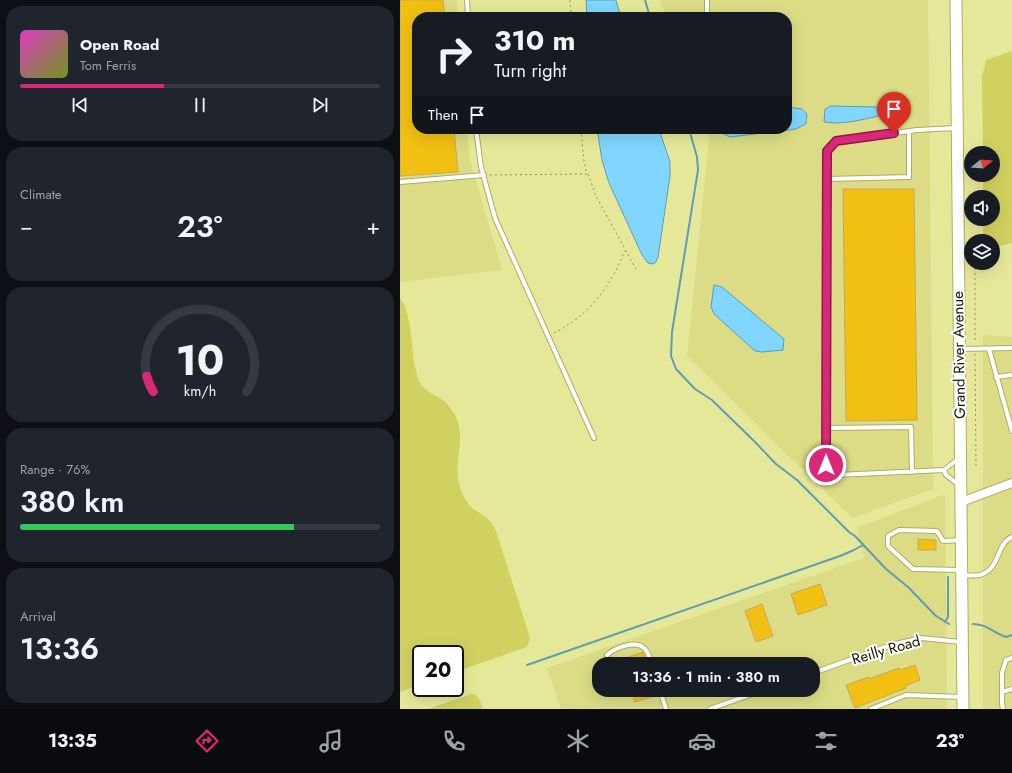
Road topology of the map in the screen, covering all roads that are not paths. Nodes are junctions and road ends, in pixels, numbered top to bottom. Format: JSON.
{"nodes":[{"id":1,"x":467,"y":0,"type":"edge"},
{"id":2,"x":707,"y":0,"type":"edge"},
{"id":3,"x":956,"y":0,"type":"edge"},
{"id":4,"x":468,"y":12,"type":"edge"},
{"id":5,"x":707,"y":12,"type":"edge"},
{"id":6,"x":957,"y":128,"type":"junction"},
{"id":7,"x":909,"y":131,"type":"junction"},
{"id":8,"x":477,"y":134,"type":"edge"},
{"id":9,"x":484,"y":176,"type":"junction"},
{"id":10,"x":827,"y":178,"type":"junction"},
{"id":11,"x":400,"y":182,"type":"edge"},
{"id":12,"x":1012,"y":348,"type":"edge"},
{"id":13,"x":959,"y":349,"type":"junction"},
{"id":14,"x":989,"y":349,"type":"junction"},
{"id":15,"x":1012,"y":375,"type":"edge"},
{"id":16,"x":996,"y":377,"type":"junction"},
{"id":17,"x":826,"y":428,"type":"junction"},
{"id":18,"x":1012,"y":431,"type":"edge"},
{"id":19,"x":594,"y":438,"type":"dead end"},
{"id":20,"x":960,"y":456,"type":"junction"},
{"id":21,"x":944,"y":470,"type":"junction"},
{"id":22,"x":912,"y":472,"type":"junction"},
{"id":23,"x":1012,"y":483,"type":"edge"},
{"id":24,"x":961,"y":486,"type":"junction"},
{"id":25,"x":961,"y":502,"type":"junction"},
{"id":26,"x":1012,"y":537,"type":"edge"},
{"id":27,"x":961,"y":540,"type":"junction"},
{"id":28,"x":961,"y":572,"type":"junction"},
{"id":29,"x":961,"y":642,"type":"junction"},
{"id":30,"x":607,"y":655,"type":"dead end"},
{"id":31,"x":649,"y":657,"type":"edge"},
{"id":32,"x":1012,"y":658,"type":"edge"},
{"id":33,"x":820,"y":671,"type":"edge"},
{"id":34,"x":1012,"y":689,"type":"edge"},
{"id":35,"x":1002,"y":692,"type":"junction"},
{"id":36,"x":662,"y":697,"type":"edge"},
{"id":37,"x":744,"y":697,"type":"edge"},
{"id":38,"x":962,"y":697,"type":"junction"},
{"id":39,"x":666,"y":709,"type":"edge"},
{"id":40,"x":710,"y":709,"type":"edge"},
{"id":41,"x":871,"y":709,"type":"edge"},
{"id":42,"x":963,"y":709,"type":"edge"},
{"id":43,"x":1004,"y":709,"type":"edge"}],
"edges":[{"from":1,"to":4,"type":"lane"},
{"from":2,"to":5,"type":"lane"},
{"from":3,"to":6,"type":"main road","name":"Grand River Avenue"},
{"from":6,"to":7,"type":"lane"},
{"from":6,"to":13,"type":"main road","name":"Grand River Avenue"},
{"from":7,"to":10,"type":"lane"},
{"from":7,"to":10,"type":"lane"},
{"from":8,"to":9,"type":"lane"},
{"from":9,"to":11,"type":"lane"},
{"from":9,"to":19,"type":"lane"},
{"from":10,"to":17,"type":"lane"},
{"from":12,"to":14,"type":"lane"},
{"from":13,"to":14,"type":"lane"},
{"from":13,"to":20,"type":"main road","name":"Grand River Avenue"},
{"from":14,"to":16,"type":"lane"},
{"from":15,"to":16,"type":"lane"},
{"from":16,"to":18,"type":"lane"},
{"from":17,"to":22,"type":"lane"},
{"from":17,"to":22,"type":"lane"},
{"from":20,"to":21,"type":"lane"},
{"from":20,"to":24,"type":"main road","name":"Grand River Avenue"},
{"from":21,"to":22,"type":"lane"},
{"from":21,"to":24,"type":"lane"},
{"from":23,"to":25,"type":"street"},
{"from":24,"to":25,"type":"main road","name":"Grand River Avenue"},
{"from":25,"to":27,"type":"main road","name":"Grand River Avenue"},
{"from":26,"to":28,"type":"lane"},
{"from":27,"to":28,"type":"main road","name":"Grand River Avenue"},
{"from":27,"to":28,"type":"lane"},
{"from":28,"to":29,"type":"main road","name":"Grand River Avenue"},
{"from":29,"to":33,"type":"lane","name":"Reilly Road"},
{"from":29,"to":38,"type":"main road","name":"Grand River Avenue"},
{"from":30,"to":31,"type":"lane"},
{"from":32,"to":35,"type":"lane"},
{"from":34,"to":35,"type":"lane"},
{"from":35,"to":43,"type":"lane"},
{"from":36,"to":39,"type":"lane"},
{"from":37,"to":40,"type":"lane"},
{"from":38,"to":41,"type":"lane"},
{"from":38,"to":42,"type":"main road","name":"Grand River Avenue"}]}
